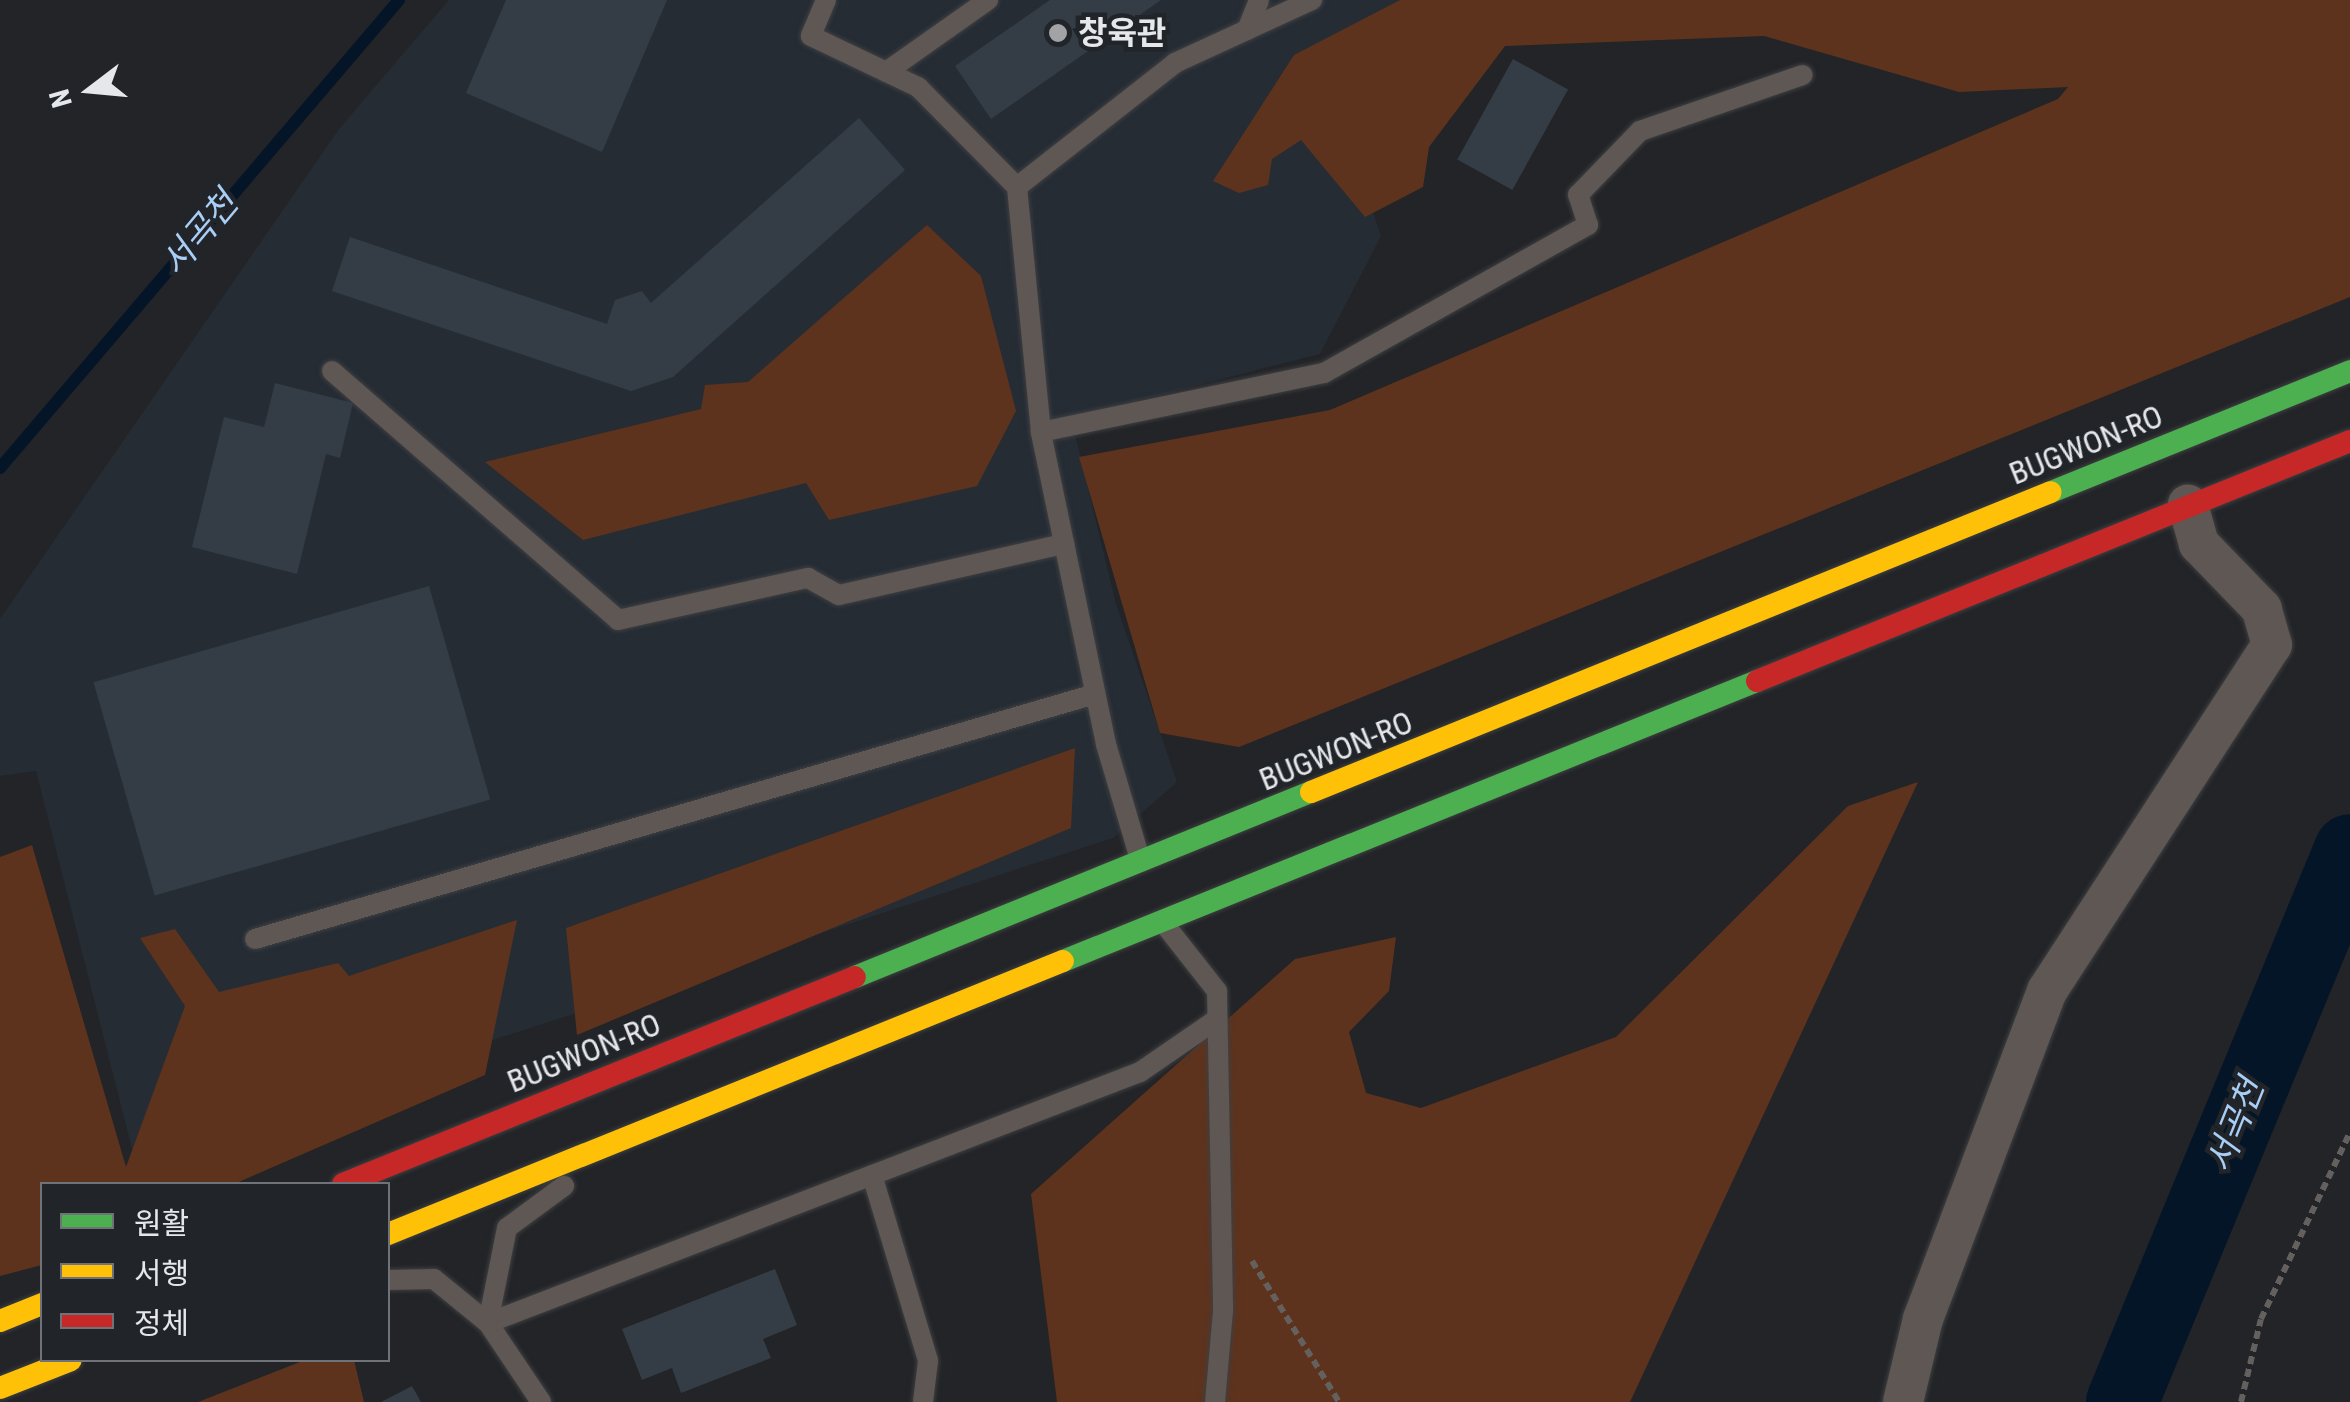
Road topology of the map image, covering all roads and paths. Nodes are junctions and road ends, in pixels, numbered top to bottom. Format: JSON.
{"nodes":[{"id":1,"x":826,"y":0,"type":"edge"},
{"id":2,"x":988,"y":0,"type":"edge"},
{"id":3,"x":1259,"y":0,"type":"edge"},
{"id":4,"x":1312,"y":0,"type":"edge"},
{"id":5,"x":1247,"y":30,"type":"junction"},
{"id":6,"x":886,"y":72,"type":"junction"},
{"id":7,"x":1803,"y":75,"type":"dead end"},
{"id":8,"x":1016,"y":187,"type":"junction"},
{"id":9,"x":332,"y":371,"type":"dead end"},
{"id":10,"x":2350,"y":371,"type":"edge"},
{"id":11,"x":1041,"y":432,"type":"junction"},
{"id":12,"x":2350,"y":441,"type":"edge"},
{"id":13,"x":2188,"y":505,"type":"junction"},
{"id":14,"x":1064,"y":544,"type":"junction"},
{"id":15,"x":1095,"y":694,"type":"junction"},
{"id":16,"x":1148,"y":880,"type":"junction"},
{"id":17,"x":1165,"y":925,"type":"junction"},
{"id":18,"x":256,"y":939,"type":"dead end"},
{"id":19,"x":1217,"y":1019,"type":"junction"},
{"id":20,"x":2350,"y":1132,"type":"edge"},
{"id":21,"x":631,"y":1137,"type":"junction"},
{"id":22,"x":872,"y":1176,"type":"junction"},
{"id":23,"x":348,"y":1182,"type":"edge"},
{"id":24,"x":1220,"y":1209,"type":"junction"},
{"id":25,"x":390,"y":1233,"type":"edge"},
{"id":26,"x":390,"y":1280,"type":"edge"},
{"id":27,"x":40,"y":1305,"type":"edge"},
{"id":28,"x":0,"y":1322,"type":"edge"},
{"id":29,"x":488,"y":1323,"type":"junction"},
{"id":30,"x":66,"y":1362,"type":"edge"},
{"id":31,"x":0,"y":1388,"type":"edge"},
{"id":32,"x":541,"y":1402,"type":"edge"},
{"id":33,"x":923,"y":1402,"type":"edge"},
{"id":34,"x":1215,"y":1402,"type":"edge"},
{"id":35,"x":1339,"y":1402,"type":"edge"},
{"id":36,"x":1903,"y":1402,"type":"edge"},
{"id":37,"x":2241,"y":1402,"type":"edge"}],
"edges":[{"from":1,"to":6,"type":"lane"},
{"from":2,"to":6,"type":"lane"},
{"from":3,"to":5,"type":"lane"},
{"from":4,"to":5,"type":"lane"},
{"from":5,"to":8,"type":"lane"},
{"from":6,"to":8,"type":"lane"},
{"from":7,"to":11,"type":"lane"},
{"from":8,"to":11,"type":"lane"},
{"from":9,"to":14,"type":"lane"},
{"from":10,"to":16,"type":"street","name":"BUGWON-RO"},
{"from":11,"to":14,"type":"lane"},
{"from":12,"to":13,"type":"street"},
{"from":13,"to":17,"type":"street"},
{"from":13,"to":36,"type":"street"},
{"from":14,"to":15,"type":"lane"},
{"from":15,"to":16,"type":"lane"},
{"from":15,"to":18,"type":"lane"},
{"from":16,"to":17,"type":"street"},
{"from":16,"to":23,"type":"street","name":"BUGWON-RO"},
{"from":17,"to":19,"type":"lane"},
{"from":17,"to":21,"type":"street"},
{"from":19,"to":22,"type":"lane"},
{"from":19,"to":24,"type":"lane"},
{"from":20,"to":37,"type":"path"},
{"from":21,"to":25,"type":"street"},
{"from":21,"to":29,"type":"lane"},
{"from":22,"to":29,"type":"lane"},
{"from":22,"to":33,"type":"lane"},
{"from":24,"to":34,"type":"lane"},
{"from":24,"to":35,"type":"path"},
{"from":26,"to":29,"type":"lane"},
{"from":27,"to":28,"type":"street"},
{"from":29,"to":32,"type":"lane"},
{"from":30,"to":31,"type":"street"}]}
